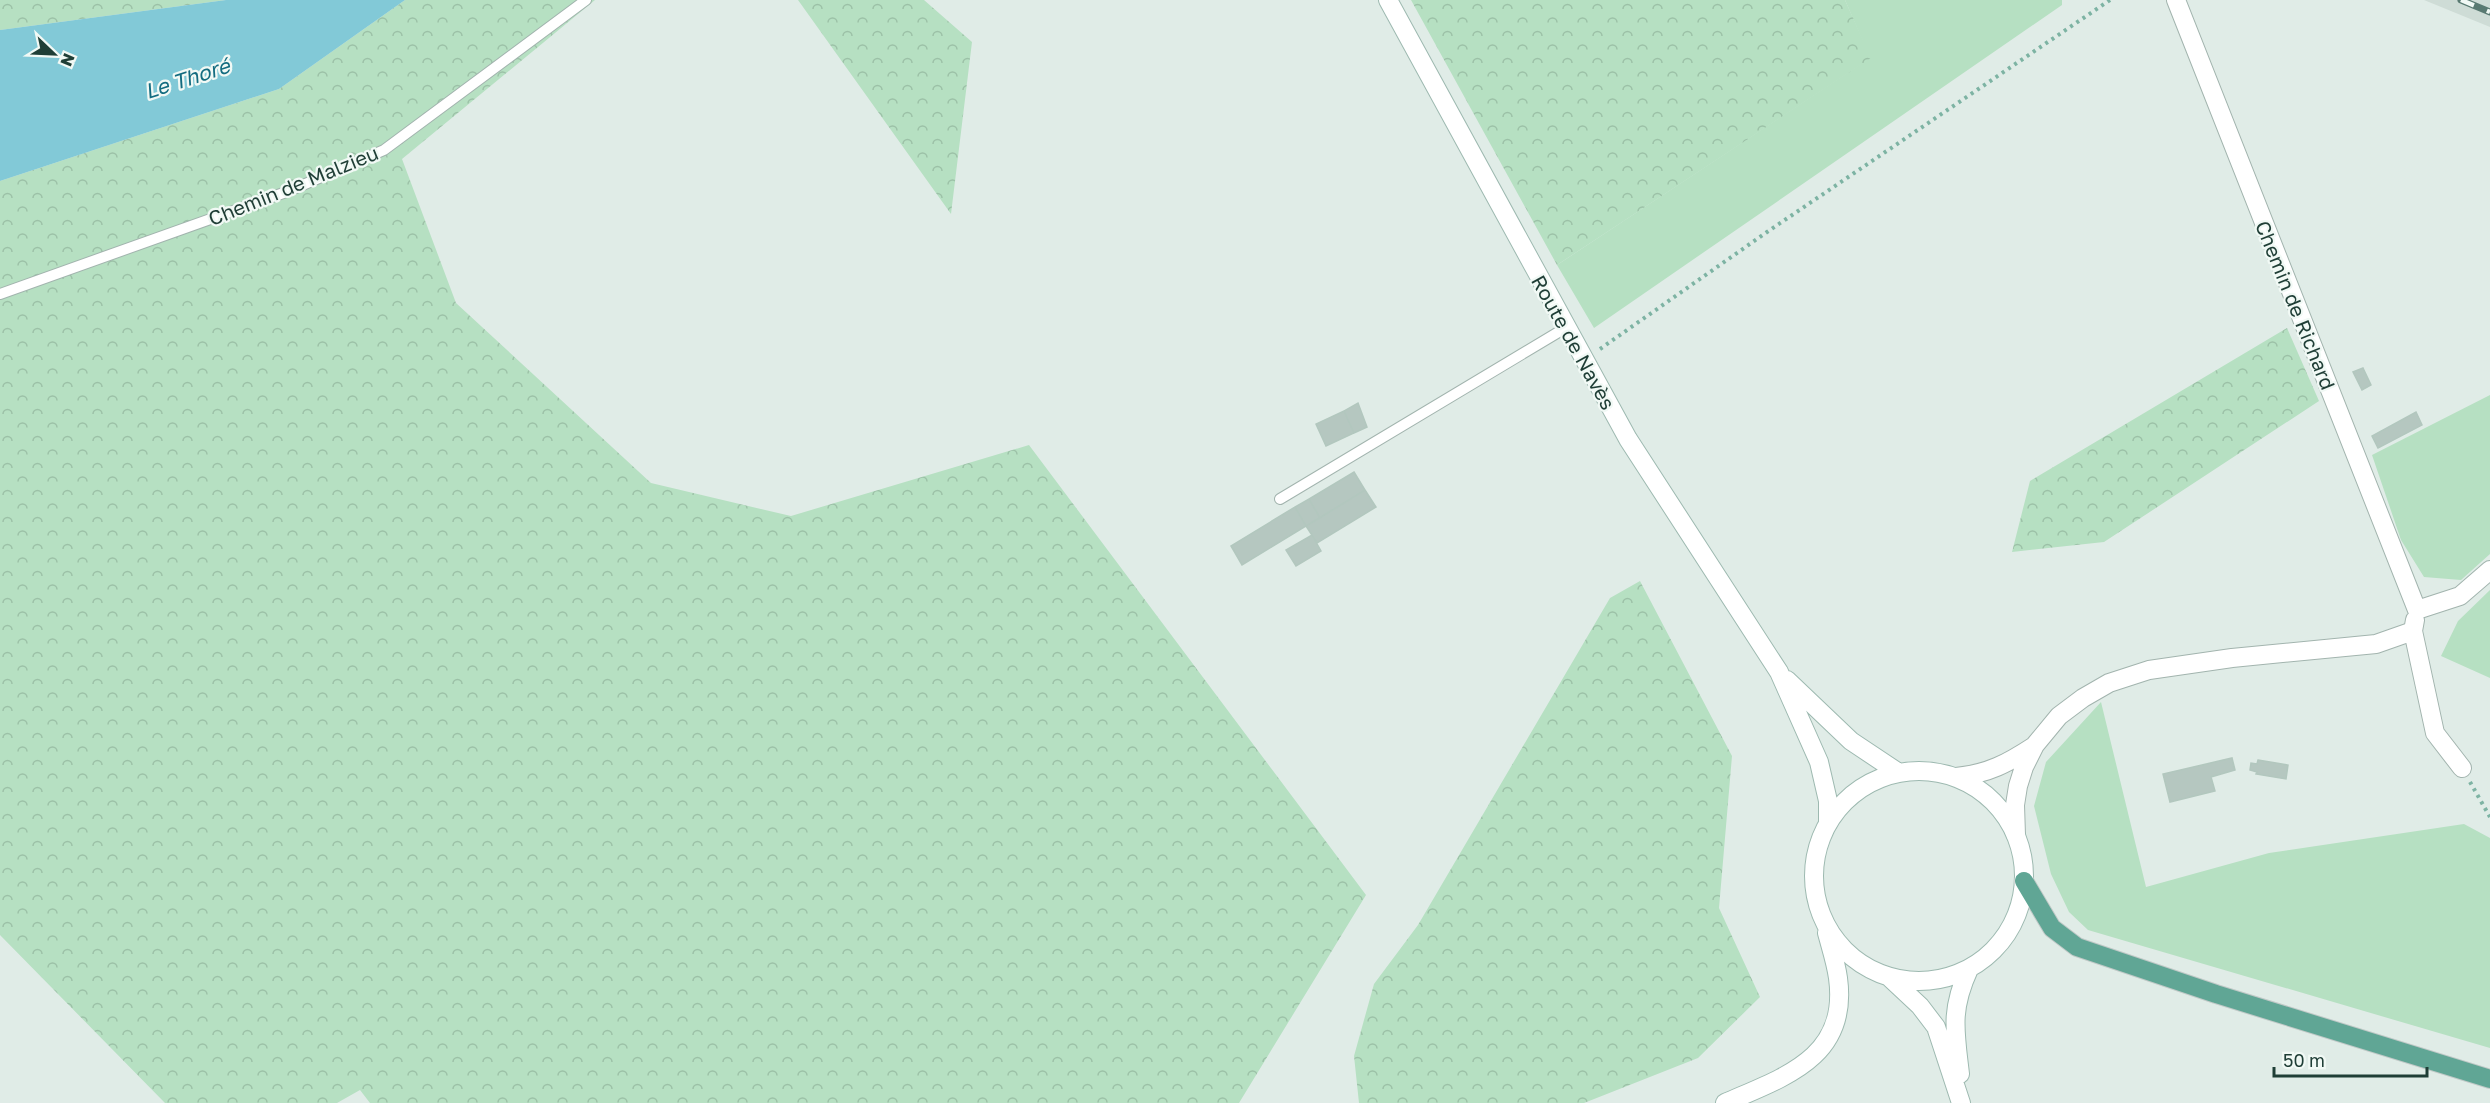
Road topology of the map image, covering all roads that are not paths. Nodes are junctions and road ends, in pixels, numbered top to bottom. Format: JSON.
{"nodes":[{"id":1,"x":586,"y":0,"type":"edge"},
{"id":2,"x":1388,"y":0,"type":"edge"},
{"id":3,"x":2176,"y":0,"type":"edge"},
{"id":4,"x":0,"y":294,"type":"edge"},
{"id":5,"x":1567,"y":327,"type":"junction"},
{"id":6,"x":1280,"y":498,"type":"dead end"},
{"id":7,"x":2490,"y":570,"type":"edge"},
{"id":8,"x":2416,"y":610,"type":"junction"},
{"id":9,"x":2412,"y":631,"type":"junction"},
{"id":10,"x":1779,"y":672,"type":"junction"},
{"id":11,"x":2035,"y":745,"type":"junction"},
{"id":12,"x":2462,"y":768,"type":"road end"},
{"id":13,"x":1899,"y":773,"type":"junction"},
{"id":14,"x":1956,"y":777,"type":"junction"},
{"id":15,"x":1828,"y":824,"type":"junction"},
{"id":16,"x":2016,"y":835,"type":"junction"},
{"id":17,"x":2024,"y":881,"type":"junction"},
{"id":18,"x":1825,"y":923,"type":"junction"},
{"id":19,"x":1969,"y":969,"type":"junction"},
{"id":20,"x":1889,"y":977,"type":"junction"},
{"id":21,"x":2490,"y":1079,"type":"edge"},
{"id":22,"x":1725,"y":1103,"type":"edge"},
{"id":23,"x":1963,"y":1103,"type":"edge"}],
"edges":[{"from":1,"to":4,"type":"lane","name":"Chemin de Malzieu"},
{"from":2,"to":5,"type":"main road","name":"Route de Navès"},
{"from":3,"to":8,"type":"main road","name":"Chemin de Richard"},
{"from":5,"to":6,"type":"lane"},
{"from":5,"to":10,"type":"main road","name":"Route de Navès"},
{"from":7,"to":8,"type":"main road"},
{"from":8,"to":9,"type":"main road"},
{"from":9,"to":11,"type":"main road"},
{"from":9,"to":12,"type":"main road"},
{"from":10,"to":13,"type":"main road","name":"Route de Navès"},
{"from":10,"to":15,"type":"main road","name":"Route de Navès"},
{"from":11,"to":14,"type":"main road"},
{"from":11,"to":16,"type":"main road"},
{"from":13,"to":14,"type":"main road","name":"Route de Navès"},
{"from":13,"to":15,"type":"main road","name":"Route de Navès"},
{"from":14,"to":16,"type":"main road","name":"Route de Navès"},
{"from":15,"to":18,"type":"main road","name":"Route de Navès"},
{"from":16,"to":17,"type":"main road","name":"Route de Navès"},
{"from":17,"to":19,"type":"main road","name":"Route de Navès"},
{"from":17,"to":21,"type":"main road"},
{"from":18,"to":20,"type":"main road","name":"Route de Navès"},
{"from":18,"to":22,"type":"main road"},
{"from":19,"to":20,"type":"main road","name":"Route de Navès"},
{"from":19,"to":23,"type":"main road","name":"Route de Navès"},
{"from":20,"to":23,"type":"main road","name":"Route de Navès"}]}
